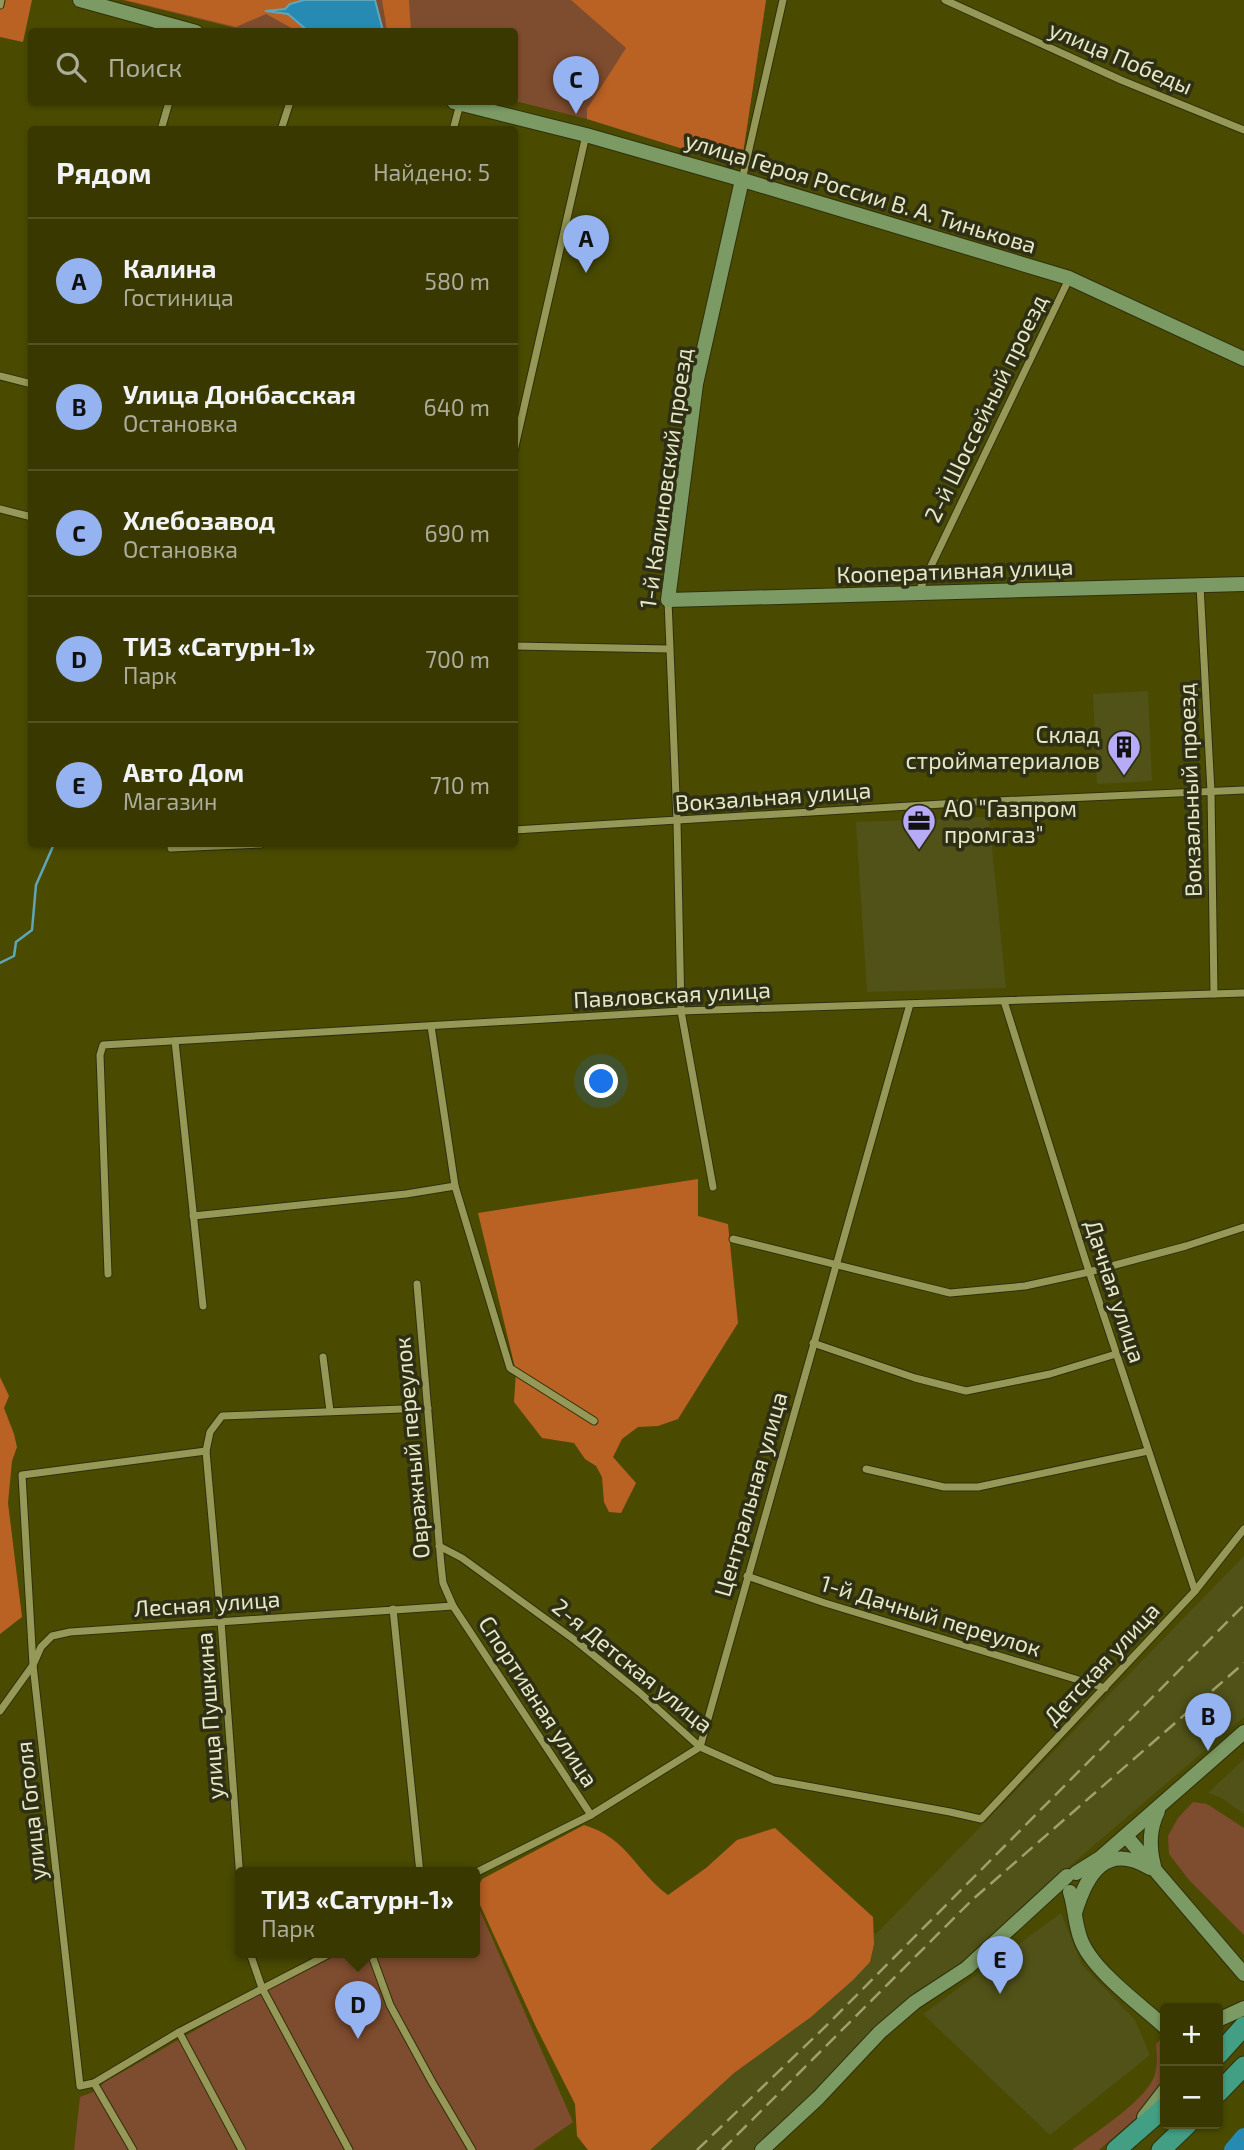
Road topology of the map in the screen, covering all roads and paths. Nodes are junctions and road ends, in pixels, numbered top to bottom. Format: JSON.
{"nodes":[{"id":1,"x":80,"y":0,"type":"edge"},
{"id":2,"x":783,"y":0,"type":"edge"},
{"id":3,"x":945,"y":0,"type":"edge"},
{"id":4,"x":180,"y":28,"type":"edge"},
{"id":5,"x":168,"y":105,"type":"edge"},
{"id":6,"x":289,"y":105,"type":"edge"},
{"id":7,"x":457,"y":105,"type":"edge"},
{"id":8,"x":469,"y":105,"type":"edge"},
{"id":9,"x":162,"y":126,"type":"edge"},
{"id":10,"x":282,"y":126,"type":"edge"},
{"id":11,"x":454,"y":126,"type":"edge"},
{"id":12,"x":1244,"y":130,"type":"edge"},
{"id":13,"x":586,"y":135,"type":"junction"},
{"id":14,"x":742,"y":180,"type":"junction"},
{"id":15,"x":1069,"y":278,"type":"junction"},
{"id":16,"x":1244,"y":359,"type":"edge"},
{"id":17,"x":0,"y":376,"type":"edge"},
{"id":18,"x":28,"y":383,"type":"edge"},
{"id":19,"x":518,"y":433,"type":"edge"},
{"id":20,"x":0,"y":509,"type":"edge"},
{"id":21,"x":28,"y":516,"type":"edge"},
{"id":22,"x":1244,"y":583,"type":"edge"},
{"id":23,"x":1200,"y":585,"type":"junction"},
{"id":24,"x":918,"y":594,"type":"junction"},
{"id":25,"x":668,"y":600,"type":"junction"},
{"id":26,"x":518,"y":646,"type":"edge"},
{"id":27,"x":669,"y":649,"type":"junction"},
{"id":28,"x":1244,"y":790,"type":"edge"},
{"id":29,"x":1211,"y":792,"type":"junction"},
{"id":30,"x":677,"y":821,"type":"junction"},
{"id":31,"x":518,"y":830,"type":"edge"},
{"id":32,"x":194,"y":847,"type":"edge"},
{"id":33,"x":171,"y":848,"type":"dead end"},
{"id":34,"x":1244,"y":993,"type":"edge"},
{"id":35,"x":1214,"y":995,"type":"junction"},
{"id":36,"x":1004,"y":1001,"type":"junction"},
{"id":37,"x":909,"y":1004,"type":"junction"},
{"id":38,"x":681,"y":1011,"type":"junction"},
{"id":39,"x":431,"y":1026,"type":"junction"},
{"id":40,"x":175,"y":1041,"type":"junction"},
{"id":41,"x":455,"y":1186,"type":"junction"},
{"id":42,"x":713,"y":1187,"type":"dead end"},
{"id":43,"x":193,"y":1216,"type":"junction"},
{"id":44,"x":1244,"y":1227,"type":"edge"},
{"id":45,"x":733,"y":1239,"type":"dead end"},
{"id":46,"x":836,"y":1265,"type":"junction"},
{"id":47,"x":1089,"y":1272,"type":"junction"},
{"id":48,"x":108,"y":1274,"type":"dead end"},
{"id":49,"x":417,"y":1284,"type":"dead end"},
{"id":50,"x":203,"y":1306,"type":"dead end"},
{"id":51,"x":813,"y":1343,"type":"junction"},
{"id":52,"x":1116,"y":1354,"type":"junction"},
{"id":53,"x":323,"y":1357,"type":"dead end"},
{"id":54,"x":428,"y":1408,"type":"junction"},
{"id":55,"x":330,"y":1412,"type":"junction"},
{"id":56,"x":594,"y":1421,"type":"dead end"},
{"id":57,"x":206,"y":1451,"type":"junction"},
{"id":58,"x":1148,"y":1451,"type":"junction"},
{"id":59,"x":866,"y":1469,"type":"dead end"},
{"id":60,"x":1244,"y":1529,"type":"edge"},
{"id":61,"x":439,"y":1546,"type":"junction"},
{"id":62,"x":747,"y":1576,"type":"junction"},
{"id":63,"x":1195,"y":1591,"type":"junction"},
{"id":64,"x":454,"y":1607,"type":"junction"},
{"id":65,"x":393,"y":1609,"type":"junction"},
{"id":66,"x":221,"y":1621,"type":"junction"},
{"id":67,"x":33,"y":1665,"type":"junction"},
{"id":68,"x":1105,"y":1688,"type":"junction"},
{"id":69,"x":0,"y":1711,"type":"edge"},
{"id":70,"x":1244,"y":1732,"type":"edge"},
{"id":71,"x":700,"y":1747,"type":"junction"},
{"id":72,"x":1159,"y":1808,"type":"junction"},
{"id":73,"x":591,"y":1815,"type":"junction"},
{"id":74,"x":981,"y":1819,"type":"joint"},
{"id":75,"x":1121,"y":1841,"type":"junction"},
{"id":76,"x":1103,"y":1863,"type":"junction"},
{"id":77,"x":239,"y":1867,"type":"edge"},
{"id":78,"x":419,"y":1867,"type":"edge"},
{"id":79,"x":480,"y":1870,"type":"edge"},
{"id":80,"x":1156,"y":1871,"type":"junction"},
{"id":81,"x":1075,"y":1884,"type":"junction"},
{"id":82,"x":252,"y":1958,"type":"edge"},
{"id":83,"x":321,"y":1958,"type":"edge"},
{"id":84,"x":373,"y":1958,"type":"edge"},
{"id":85,"x":1241,"y":1971,"type":"edge"},
{"id":86,"x":262,"y":1988,"type":"junction"},
{"id":87,"x":1244,"y":2008,"type":"edge"},
{"id":88,"x":1143,"y":2009,"type":"junction"},
{"id":89,"x":1160,"y":2014,"type":"edge"},
{"id":90,"x":1223,"y":2018,"type":"edge"},
{"id":91,"x":1160,"y":2023,"type":"edge"},
{"id":92,"x":1244,"y":2026,"type":"edge"},
{"id":93,"x":179,"y":2032,"type":"junction"},
{"id":94,"x":1223,"y":2049,"type":"edge"},
{"id":95,"x":1244,"y":2066,"type":"edge"},
{"id":96,"x":94,"y":2083,"type":"junction"},
{"id":97,"x":1223,"y":2088,"type":"edge"},
{"id":98,"x":1160,"y":2096,"type":"edge"},
{"id":99,"x":1160,"y":2111,"type":"edge"},
{"id":100,"x":1183,"y":2129,"type":"edge"},
{"id":101,"x":1120,"y":2146,"type":"edge"},
{"id":102,"x":133,"y":2150,"type":"edge"},
{"id":103,"x":242,"y":2150,"type":"edge"},
{"id":104,"x":349,"y":2150,"type":"edge"},
{"id":105,"x":472,"y":2150,"type":"edge"},
{"id":106,"x":762,"y":2150,"type":"edge"},
{"id":107,"x":1161,"y":2150,"type":"edge"}],
"edges":[{"from":1,"to":4,"type":"street"},
{"from":2,"to":14,"type":"street","name":"1-й Калиновский проезд"},
{"from":3,"to":12,"type":"street","name":"улица Победы"},
{"from":5,"to":9,"type":"street"},
{"from":6,"to":10,"type":"street"},
{"from":7,"to":11,"type":"street"},
{"from":8,"to":13,"type":"street","name":"улица Героя России В. А. Тинькова"},
{"from":13,"to":14,"type":"street","name":"улица Героя России В. А. Тинькова"},
{"from":13,"to":19,"type":"street"},
{"from":14,"to":15,"type":"street","name":"улица Героя России В. А. Тинькова"},
{"from":14,"to":25,"type":"street","name":"1-й Калиновский проезд"},
{"from":15,"to":16,"type":"street","name":"улица Героя России В. А. Тинькова"},
{"from":15,"to":24,"type":"street","name":"2-й Шоссейный проезд"},
{"from":17,"to":18,"type":"street"},
{"from":20,"to":21,"type":"street"},
{"from":22,"to":23,"type":"street","name":"Кооперативная улица"},
{"from":23,"to":24,"type":"street","name":"Кооперативная улица"},
{"from":23,"to":29,"type":"street","name":"Вокзальный проезд"},
{"from":24,"to":25,"type":"street","name":"Кооперативная улица"},
{"from":25,"to":27,"type":"street","name":"1-й Калиновский проезд"},
{"from":26,"to":27,"type":"street"},
{"from":27,"to":30,"type":"street","name":"1-й Калиновский проезд"},
{"from":28,"to":29,"type":"street","name":"Вокзальная улица"},
{"from":29,"to":30,"type":"street","name":"Вокзальная улица"},
{"from":29,"to":35,"type":"street","name":"Вокзальный проезд"},
{"from":30,"to":31,"type":"street","name":"Вокзальная улица"},
{"from":30,"to":38,"type":"street","name":"1-й Калиновский проезд"},
{"from":32,"to":33,"type":"street"},
{"from":34,"to":35,"type":"street","name":"Павловская улица"},
{"from":35,"to":36,"type":"street","name":"Павловская улица"},
{"from":36,"to":37,"type":"street","name":"Павловская улица"},
{"from":36,"to":47,"type":"street","name":"Дачная улица"},
{"from":37,"to":38,"type":"street","name":"Павловская улица"},
{"from":37,"to":46,"type":"street","name":"Центральная улица"},
{"from":38,"to":39,"type":"street","name":"Павловская улица"},
{"from":38,"to":42,"type":"street","name":"1-й Калиновский проезд"},
{"from":39,"to":40,"type":"street","name":"Павловская улица"},
{"from":39,"to":41,"type":"street"},
{"from":40,"to":43,"type":"street"},
{"from":40,"to":48,"type":"street","name":"Павловская улица"},
{"from":41,"to":43,"type":"street"},
{"from":41,"to":56,"type":"street"},
{"from":43,"to":50,"type":"street"},
{"from":44,"to":47,"type":"street"},
{"from":45,"to":46,"type":"street"},
{"from":46,"to":47,"type":"street"},
{"from":46,"to":51,"type":"street","name":"Центральная улица"},
{"from":47,"to":52,"type":"street","name":"Дачная улица"},
{"from":49,"to":54,"type":"street","name":"Овражный переулок"},
{"from":51,"to":52,"type":"street"},
{"from":51,"to":62,"type":"street","name":"Центральная улица"},
{"from":52,"to":58,"type":"street","name":"Дачная улица"},
{"from":53,"to":55,"type":"street"},
{"from":54,"to":55,"type":"street"},
{"from":54,"to":61,"type":"street","name":"Овражный переулок"},
{"from":55,"to":57,"type":"street","name":"улица Пушкина"},
{"from":57,"to":66,"type":"street","name":"улица Пушкина"},
{"from":57,"to":67,"type":"street","name":"улица Гоголя"},
{"from":58,"to":59,"type":"street"},
{"from":58,"to":63,"type":"street","name":"Дачная улица"},
{"from":60,"to":63,"type":"street","name":"Детская улица"},
{"from":61,"to":64,"type":"street","name":"Овражный переулок"},
{"from":61,"to":71,"type":"street","name":"2-я Детская улица"},
{"from":62,"to":68,"type":"street","name":"1-й Дачный переулок"},
{"from":62,"to":71,"type":"street","name":"Центральная улица"},
{"from":63,"to":68,"type":"street","name":"Детская улица"},
{"from":64,"to":65,"type":"street","name":"Лесная улица"},
{"from":64,"to":73,"type":"street","name":"Спортивная улица"},
{"from":65,"to":66,"type":"street","name":"Лесная улица"},
{"from":65,"to":78,"type":"street"},
{"from":66,"to":67,"type":"street","name":"Лесная улица"},
{"from":66,"to":77,"type":"street","name":"улица Пушкина"},
{"from":67,"to":69,"type":"street","name":"Лесная улица"},
{"from":67,"to":96,"type":"street","name":"улица Гоголя"},
{"from":68,"to":74,"type":"street","name":"Детская улица"},
{"from":70,"to":72,"type":"street"},
{"from":71,"to":73,"type":"street"},
{"from":71,"to":74,"type":"street","name":"2-я Детская улица"},
{"from":72,"to":75,"type":"street"},
{"from":72,"to":80,"type":"street"},
{"from":73,"to":79,"type":"street"},
{"from":75,"to":76,"type":"street"},
{"from":75,"to":80,"type":"street"},
{"from":75,"to":81,"type":"street"},
{"from":76,"to":80,"type":"street"},
{"from":76,"to":81,"type":"street"},
{"from":80,"to":85,"type":"street"},
{"from":81,"to":88,"type":"street"},
{"from":81,"to":106,"type":"street"},
{"from":82,"to":86,"type":"street"},
{"from":83,"to":86,"type":"street"},
{"from":84,"to":105,"type":"street"},
{"from":86,"to":93,"type":"street"},
{"from":86,"to":104,"type":"street"},
{"from":87,"to":90,"type":"street"},
{"from":88,"to":89,"type":"street"},
{"from":88,"to":91,"type":"street"},
{"from":92,"to":94,"type":"highway"},
{"from":93,"to":96,"type":"street"},
{"from":93,"to":103,"type":"street"},
{"from":95,"to":97,"type":"highway"},
{"from":96,"to":102,"type":"street"},
{"from":98,"to":101,"type":"street"},
{"from":99,"to":101,"type":"highway"},
{"from":100,"to":107,"type":"highway"}]}
